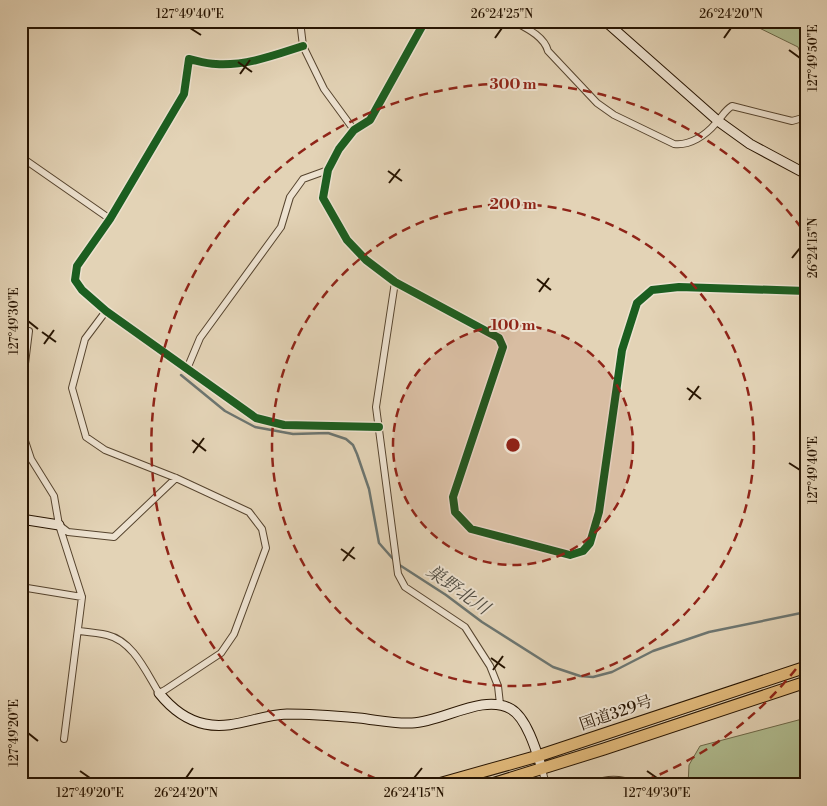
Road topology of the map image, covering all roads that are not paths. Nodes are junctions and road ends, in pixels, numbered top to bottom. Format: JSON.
{"nodes":[{"id":1,"x":300,"y":21,"type":"edge"},
{"id":2,"x":425,"y":21,"type":"edge"},
{"id":3,"x":513,"y":21,"type":"edge"},
{"id":4,"x":605,"y":21,"type":"edge"},
{"id":5,"x":302,"y":46,"type":"junction"},
{"id":6,"x":806,"y":118,"type":"edge"},
{"id":7,"x":718,"y":121,"type":"junction"},
{"id":8,"x":354,"y":130,"type":"junction"},
{"id":9,"x":21,"y":157,"type":"edge"},
{"id":10,"x":328,"y":170,"type":"junction"},
{"id":11,"x":806,"y":174,"type":"edge"},
{"id":12,"x":110,"y":219,"type":"junction"},
{"id":13,"x":395,"y":282,"type":"junction"},
{"id":14,"x":806,"y":291,"type":"edge"},
{"id":15,"x":106,"y":311,"type":"junction"},
{"id":16,"x":21,"y":330,"type":"edge"},
{"id":17,"x":187,"y":368,"type":"junction"},
{"id":18,"x":21,"y":396,"type":"edge"},
{"id":19,"x":379,"y":428,"type":"junction"},
{"id":20,"x":21,"y":429,"type":"edge"},
{"id":21,"x":176,"y":478,"type":"junction"},
{"id":22,"x":21,"y":519,"type":"edge"},
{"id":23,"x":59,"y":525,"type":"junction"},
{"id":24,"x":21,"y":587,"type":"edge"},
{"id":25,"x":82,"y":597,"type":"junction"},
{"id":26,"x":79,"y":631,"type":"junction"},
{"id":27,"x":806,"y":668,"type":"edge"},
{"id":28,"x":806,"y":682,"type":"edge"},
{"id":29,"x":159,"y":693,"type":"junction"},
{"id":30,"x":500,"y":704,"type":"junction"},
{"id":31,"x":64,"y":739,"type":"dead end"},
{"id":32,"x":538,"y":756,"type":"junction"},
{"id":33,"x":542,"y":769,"type":"junction"},
{"id":34,"x":434,"y":785,"type":"edge"},
{"id":35,"x":489,"y":785,"type":"edge"},
{"id":36,"x":548,"y":785,"type":"edge"},
{"id":37,"x":590,"y":785,"type":"edge"},
{"id":38,"x":638,"y":785,"type":"edge"}],
"edges":[{"from":1,"to":5,"type":"street"},
{"from":2,"to":8,"type":"street"},
{"from":3,"to":7,"type":"street"},
{"from":4,"to":7,"type":"street"},
{"from":5,"to":8,"type":"street"},
{"from":5,"to":12,"type":"street"},
{"from":6,"to":7,"type":"street"},
{"from":7,"to":11,"type":"street"},
{"from":8,"to":10,"type":"street"},
{"from":9,"to":12,"type":"street"},
{"from":10,"to":13,"type":"street"},
{"from":10,"to":17,"type":"street"},
{"from":12,"to":15,"type":"street"},
{"from":13,"to":14,"type":"street"},
{"from":13,"to":19,"type":"street"},
{"from":15,"to":17,"type":"street"},
{"from":15,"to":21,"type":"street"},
{"from":16,"to":18,"type":"street"},
{"from":17,"to":19,"type":"street"},
{"from":19,"to":30,"type":"street"},
{"from":20,"to":23,"type":"street"},
{"from":21,"to":23,"type":"street"},
{"from":21,"to":29,"type":"street"},
{"from":22,"to":23,"type":"street"},
{"from":23,"to":25,"type":"street"},
{"from":24,"to":25,"type":"street"},
{"from":25,"to":26,"type":"street"},
{"from":26,"to":29,"type":"street"},
{"from":26,"to":31,"type":"street"},
{"from":27,"to":32,"type":"highway","name":"国道329号"},
{"from":28,"to":33,"type":"highway","name":"国道329号"},
{"from":29,"to":30,"type":"street"},
{"from":30,"to":32,"type":"street"},
{"from":32,"to":33,"type":"street"},
{"from":32,"to":34,"type":"highway","name":"国道329号"},
{"from":33,"to":35,"type":"highway","name":"国道329号"},
{"from":33,"to":36,"type":"street"},
{"from":37,"to":38,"type":"street"}]}
